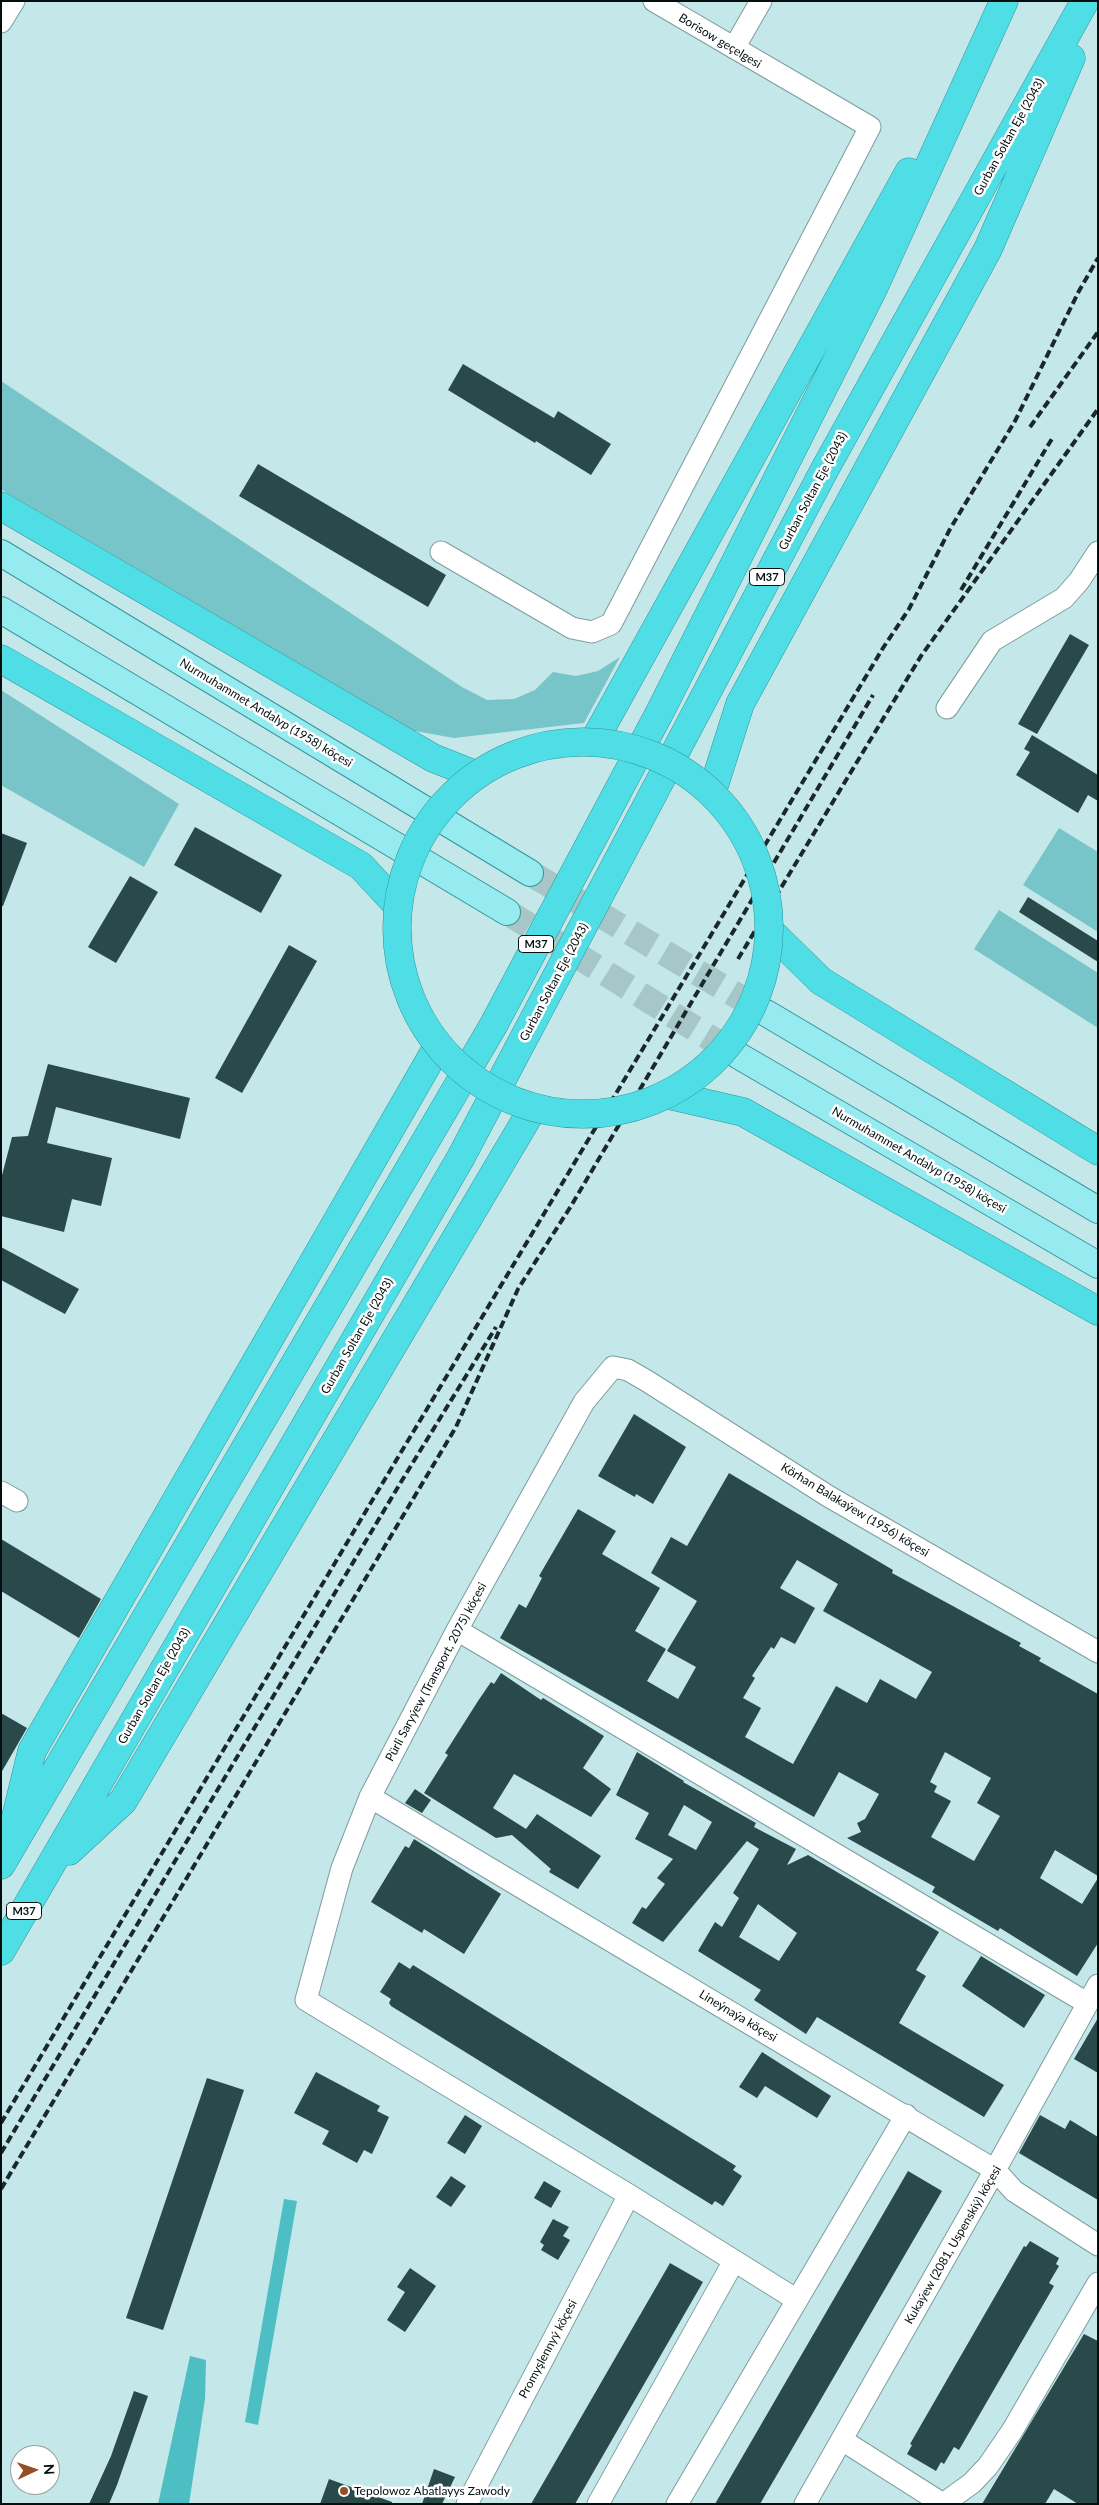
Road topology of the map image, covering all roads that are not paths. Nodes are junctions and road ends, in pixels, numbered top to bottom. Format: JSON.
{"nodes":[{"id":1,"x":14,"y":1,"type":"edge"},
{"id":2,"x":654,"y":1,"type":"edge"},
{"id":3,"x":761,"y":1,"type":"edge"},
{"id":4,"x":1085,"y":1,"type":"edge"},
{"id":5,"x":1097,"y":1,"type":"edge"},
{"id":6,"x":999,"y":12,"type":"edge"},
{"id":7,"x":1,"y":22,"type":"edge"},
{"id":8,"x":734,"y":48,"type":"junction"},
{"id":9,"x":3,"y":507,"type":"edge"},
{"id":10,"x":441,"y":552,"type":"dead end"},
{"id":11,"x":1098,"y":552,"type":"edge"},
{"id":12,"x":1,"y":553,"type":"edge"},
{"id":13,"x":1,"y":610,"type":"edge"},
{"id":14,"x":1,"y":659,"type":"edge"},
{"id":15,"x":947,"y":708,"type":"dead end"},
{"id":16,"x":594,"y":741,"type":"junction"},
{"id":17,"x":476,"y":775,"type":"junction"},
{"id":18,"x":712,"y":792,"type":"junction"},
{"id":19,"x":530,"y":873,"type":"tunnel mouth"},
{"id":20,"x":398,"y":906,"type":"junction"},
{"id":21,"x":507,"y":912,"type":"tunnel mouth"},
{"id":22,"x":770,"y":931,"type":"junction"},
{"id":23,"x":766,"y":1013,"type":"tunnel mouth"},
{"id":24,"x":438,"y":1046,"type":"junction"},
{"id":25,"x":739,"y":1056,"type":"tunnel mouth"},
{"id":26,"x":669,"y":1095,"type":"junction"},
{"id":27,"x":532,"y":1110,"type":"junction"},
{"id":28,"x":1098,"y":1151,"type":"edge"},
{"id":29,"x":1098,"y":1210,"type":"edge"},
{"id":30,"x":1098,"y":1265,"type":"edge"},
{"id":31,"x":1098,"y":1311,"type":"edge"},
{"id":32,"x":613,"y":1367,"type":"joint"},
{"id":33,"x":457,"y":1630,"type":"junction"},
{"id":34,"x":1098,"y":1652,"type":"edge"},
{"id":35,"x":370,"y":1797,"type":"junction"},
{"id":36,"x":4,"y":1860,"type":"edge"},
{"id":37,"x":48,"y":1870,"type":"junction"},
{"id":38,"x":1,"y":1951,"type":"edge"},
{"id":39,"x":1098,"y":1985,"type":"edge"},
{"id":40,"x":1087,"y":2003,"type":"junction"},
{"id":41,"x":906,"y":2116,"type":"junction"},
{"id":42,"x":995,"y":2170,"type":"junction"},
{"id":43,"x":629,"y":2195,"type":"junction"},
{"id":44,"x":1098,"y":2245,"type":"edge"},
{"id":45,"x":734,"y":2261,"type":"junction"},
{"id":46,"x":1098,"y":2283,"type":"edge"},
{"id":47,"x":797,"y":2300,"type":"junction"},
{"id":48,"x":842,"y":2440,"type":"junction"},
{"id":49,"x":467,"y":2504,"type":"edge"},
{"id":50,"x":598,"y":2504,"type":"edge"},
{"id":51,"x":677,"y":2504,"type":"edge"},
{"id":52,"x":805,"y":2504,"type":"edge"}],
"edges":[{"from":1,"to":7,"type":"street"},
{"from":2,"to":8,"type":"street","name":"Borisow geçelgesi"},
{"from":3,"to":8,"type":"street"},
{"from":4,"to":37,"type":"highway","name":"Gurban Soltan Eje (2043)","number":"M37"},
{"from":5,"to":18,"type":"highway"},
{"from":6,"to":16,"type":"highway"},
{"from":6,"to":36,"type":"highway","number":"M37"},
{"from":8,"to":10,"type":"street","name":"Borisow geçelgesi"},
{"from":9,"to":17,"type":"highway"},
{"from":11,"to":15,"type":"street"},
{"from":12,"to":19,"type":"main road","name":"Nurmuhammet Andalyp (1958) köçesi"},
{"from":13,"to":21,"type":"main road"},
{"from":14,"to":20,"type":"highway"},
{"from":16,"to":17,"type":"highway","bridge":true},
{"from":16,"to":18,"type":"highway","bridge":true},
{"from":17,"to":20,"type":"highway","bridge":true},
{"from":18,"to":22,"type":"highway","bridge":true},
{"from":20,"to":24,"type":"highway","bridge":true},
{"from":22,"to":26,"type":"highway","bridge":true},
{"from":22,"to":28,"type":"highway"},
{"from":23,"to":29,"type":"main road"},
{"from":24,"to":27,"type":"highway","bridge":true},
{"from":24,"to":36,"type":"highway"},
{"from":25,"to":30,"type":"main road","name":"Nurmuhammet Andalyp (1958) köçesi"},
{"from":26,"to":27,"type":"highway","bridge":true},
{"from":26,"to":31,"type":"highway"},
{"from":27,"to":37,"type":"highway"},
{"from":32,"to":33,"type":"street","name":"Pürli Saryýew (Transport, 2075) köçesi"},
{"from":32,"to":34,"type":"street","name":"Körhan Balakaýew (1956) köçesi"},
{"from":33,"to":35,"type":"street","name":"Pürli Saryýew (Transport, 2075) köçesi"},
{"from":33,"to":40,"type":"street"},
{"from":35,"to":41,"type":"street","name":"Lineýnaýa köçesi"},
{"from":35,"to":43,"type":"street","name":"Pürli Saryýew (Transport, 2075) köçesi"},
{"from":37,"to":38,"type":"highway","name":"Gurban Soltan Eje (2043)","number":"M37"},
{"from":39,"to":40,"type":"street","name":"Kukaýew (2081, Uspenskiý) köçesi"},
{"from":40,"to":42,"type":"street","name":"Kukaýew (2081, Uspenskiý) köçesi"},
{"from":41,"to":42,"type":"street","name":"Lineýnaýa köçesi"},
{"from":41,"to":47,"type":"street"},
{"from":42,"to":44,"type":"street","name":"Lineýnaýa köçesi"},
{"from":42,"to":48,"type":"street","name":"Kukaýew (2081, Uspenskiý) köçesi"},
{"from":43,"to":45,"type":"street"},
{"from":43,"to":49,"type":"street","name":"Promyşlennyý köçesi"},
{"from":45,"to":47,"type":"street"},
{"from":45,"to":50,"type":"street"},
{"from":46,"to":48,"type":"street"},
{"from":47,"to":51,"type":"street"},
{"from":48,"to":52,"type":"street","name":"Kukaýew (2081, Uspenskiý) köçesi"}]}
